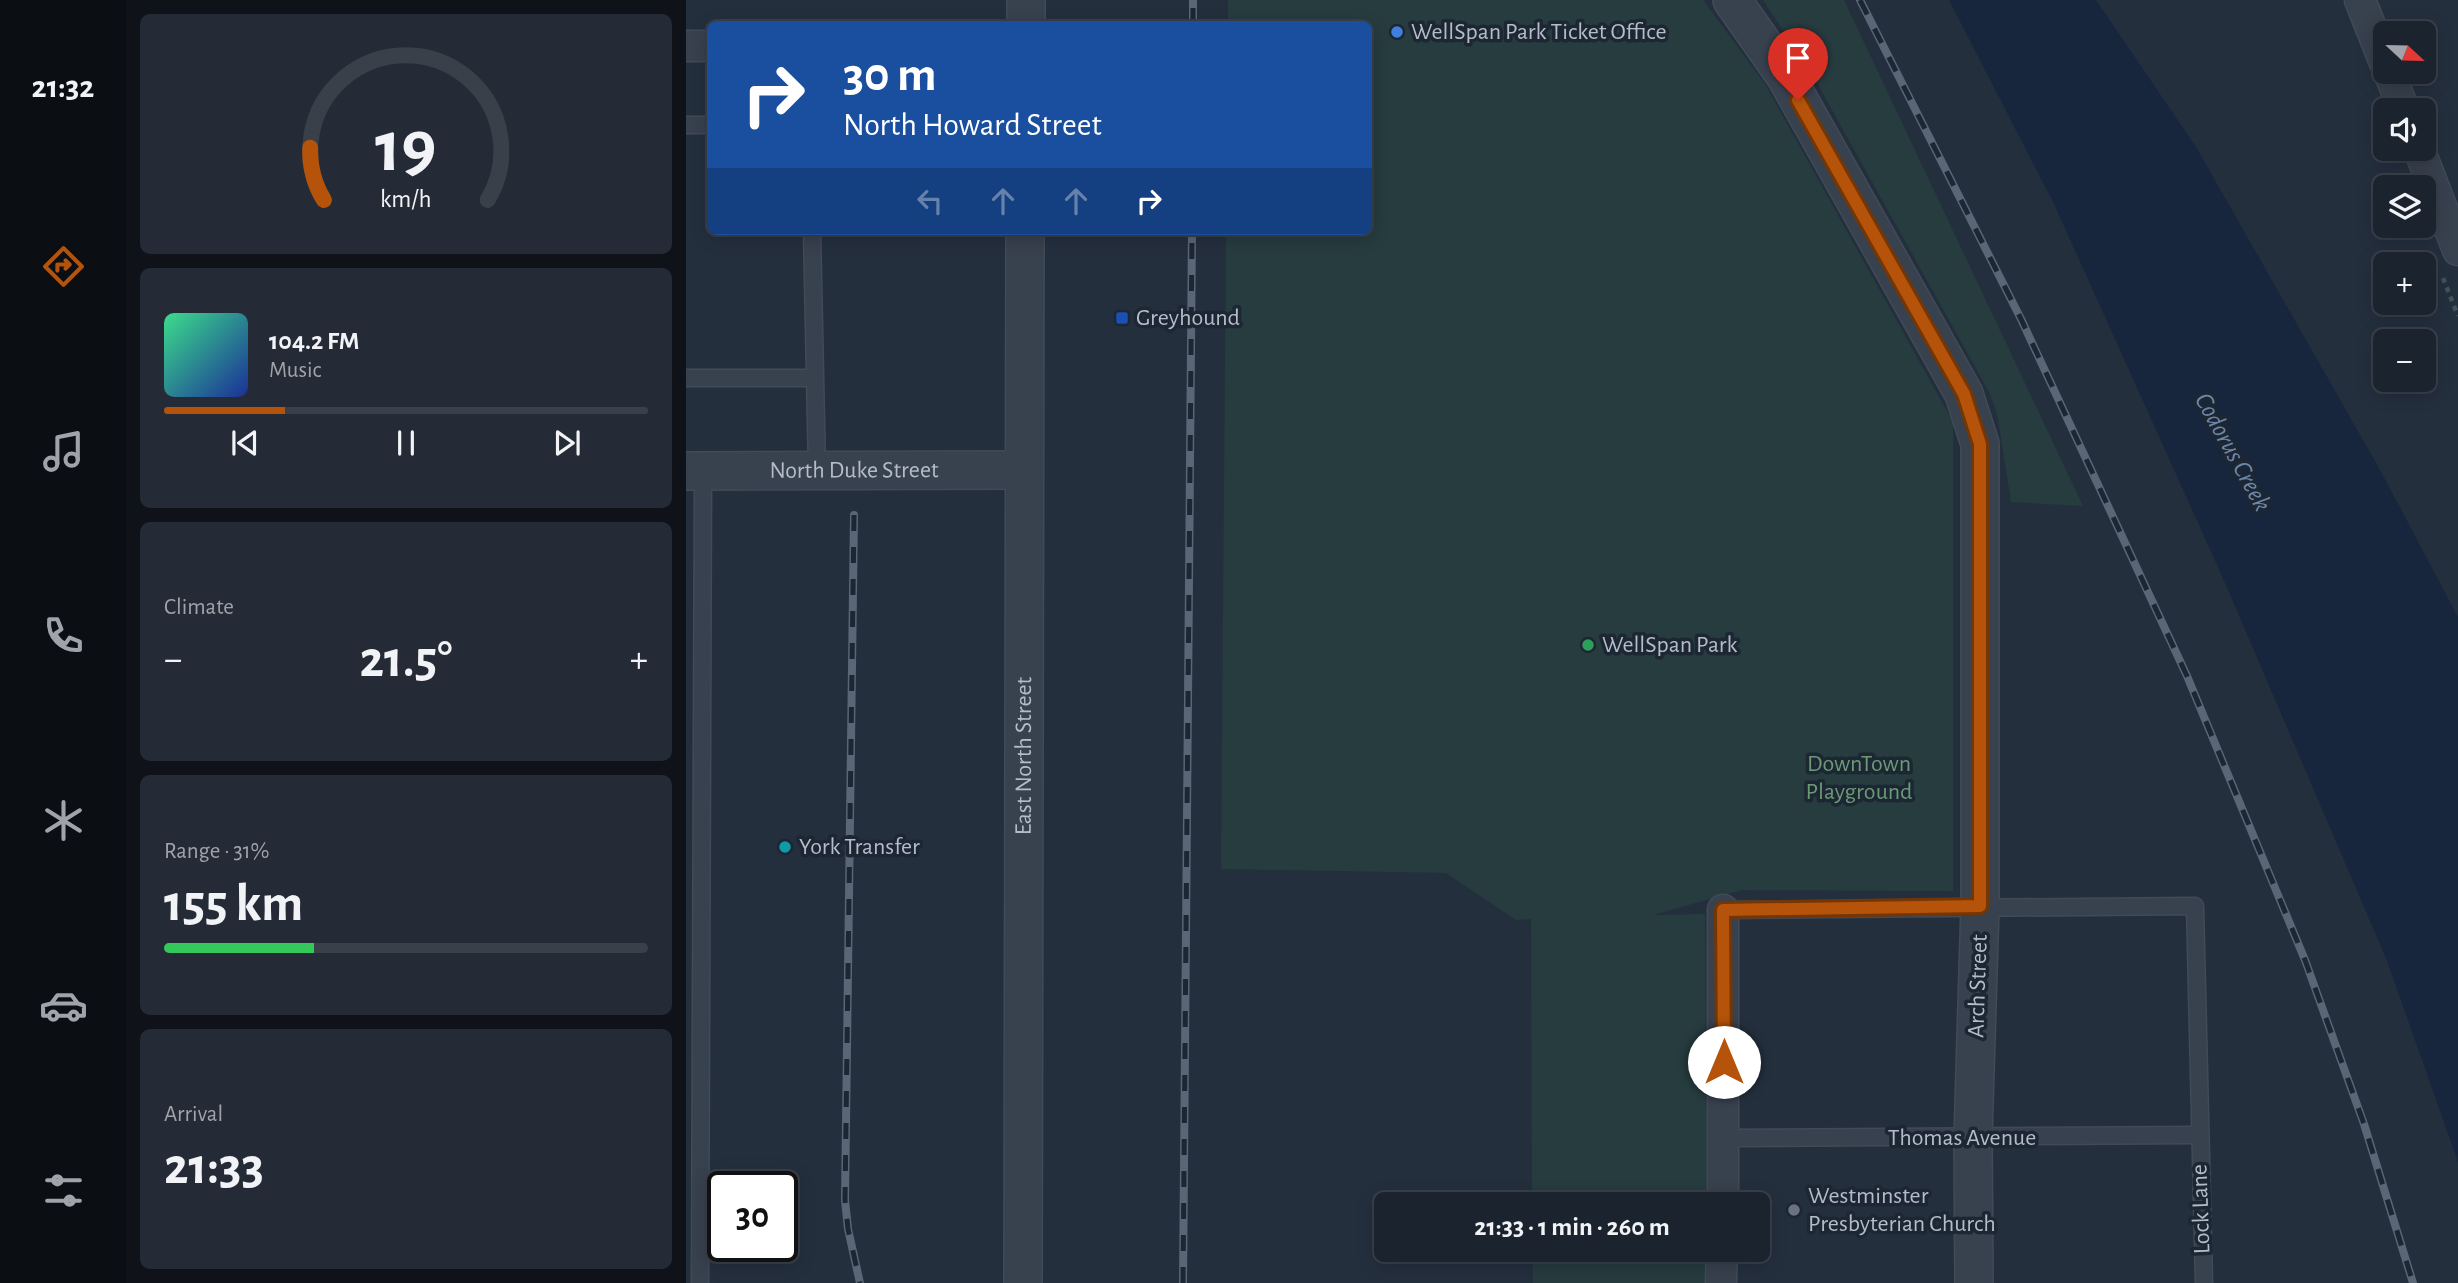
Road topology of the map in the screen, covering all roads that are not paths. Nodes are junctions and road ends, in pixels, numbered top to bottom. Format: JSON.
{"nodes":[{"id":1,"x":1026,"y":0,"type":"edge"},
{"id":2,"x":1732,"y":0,"type":"edge"},
{"id":3,"x":2360,"y":0,"type":"edge"},
{"id":4,"x":1026,"y":21,"type":"edge"},
{"id":5,"x":2373,"y":33,"type":"edge"},
{"id":6,"x":686,"y":46,"type":"edge"},
{"id":7,"x":707,"y":46,"type":"edge"},
{"id":8,"x":686,"y":125,"type":"edge"},
{"id":9,"x":707,"y":125,"type":"edge"},
{"id":10,"x":2424,"y":161,"type":"edge"},
{"id":11,"x":812,"y":235,"type":"edge"},
{"id":12,"x":1025,"y":235,"type":"edge"},
{"id":13,"x":2458,"y":250,"type":"edge"},
{"id":14,"x":686,"y":378,"type":"edge"},
{"id":15,"x":813,"y":378,"type":"junction"},
{"id":16,"x":1024,"y":470,"type":"junction"},
{"id":17,"x":695,"y":471,"type":"edge"},
{"id":18,"x":817,"y":471,"type":"junction"},
{"id":19,"x":1980,"y":906,"type":"junction"},
{"id":20,"x":1723,"y":910,"type":"joint"},
{"id":21,"x":2199,"y":1135,"type":"junction"},
{"id":22,"x":1725,"y":1138,"type":"junction"},
{"id":23,"x":1973,"y":1139,"type":"junction"},
{"id":24,"x":1723,"y":1192,"type":"edge"},
{"id":25,"x":1721,"y":1262,"type":"edge"},
{"id":26,"x":700,"y":1283,"type":"edge"},
{"id":27,"x":1023,"y":1283,"type":"edge"},
{"id":28,"x":1721,"y":1283,"type":"edge"},
{"id":29,"x":1974,"y":1283,"type":"edge"},
{"id":30,"x":2204,"y":1283,"type":"edge"}],
"edges":[{"from":1,"to":4,"type":"street"},
{"from":2,"to":19,"type":"street","name":"Arch Street"},
{"from":3,"to":5,"type":"street"},
{"from":6,"to":7,"type":"street"},
{"from":8,"to":9,"type":"lane"},
{"from":10,"to":13,"type":"street"},
{"from":11,"to":15,"type":"lane"},
{"from":12,"to":16,"type":"street","name":"East North Street"},
{"from":14,"to":15,"type":"lane"},
{"from":15,"to":18,"type":"lane"},
{"from":16,"to":18,"type":"street","name":"North Duke Street"},
{"from":16,"to":27,"type":"street","name":"East North Street"},
{"from":17,"to":18,"type":"street","name":"North Duke Street"},
{"from":17,"to":26,"type":"lane"},
{"from":19,"to":20,"type":"lane"},
{"from":19,"to":21,"type":"lane","name":"Lock Lane"},
{"from":19,"to":23,"type":"street","name":"Arch Street"},
{"from":20,"to":22,"type":"street"},
{"from":21,"to":23,"type":"lane","name":"Thomas Avenue"},
{"from":21,"to":30,"type":"lane","name":"Lock Lane"},
{"from":22,"to":23,"type":"lane","name":"Thomas Avenue"},
{"from":22,"to":24,"type":"street"},
{"from":23,"to":29,"type":"street","name":"Arch Street"},
{"from":25,"to":28,"type":"street"}]}
